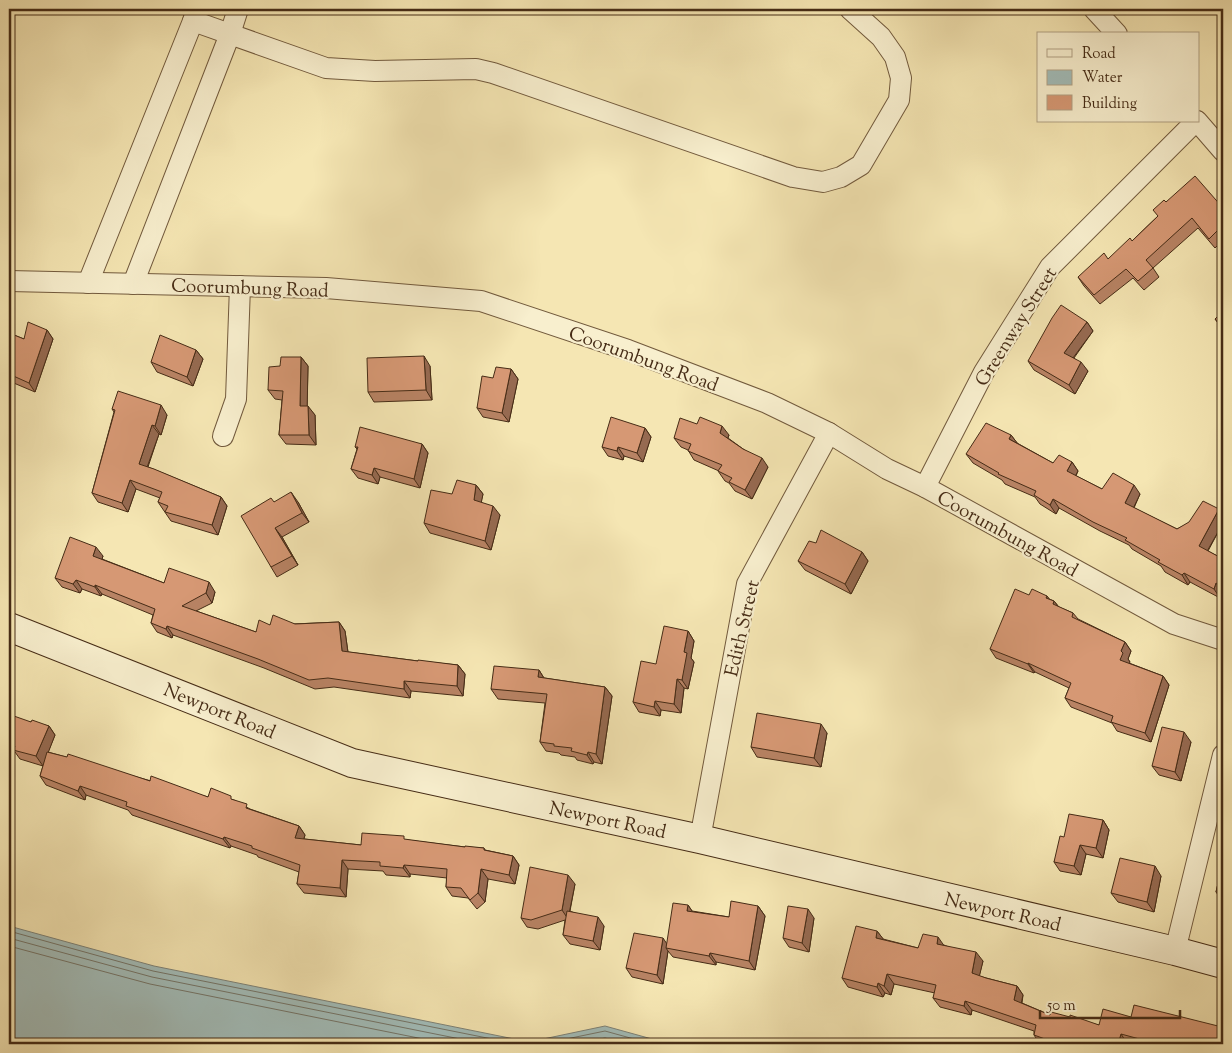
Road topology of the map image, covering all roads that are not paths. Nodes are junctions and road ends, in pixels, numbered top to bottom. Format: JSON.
{"nodes":[{"id":1,"x":238,"y":9,"type":"edge"},
{"id":2,"x":850,"y":9,"type":"edge"},
{"id":3,"x":1094,"y":9,"type":"edge"},
{"id":4,"x":195,"y":15,"type":"edge"},
{"id":5,"x":1115,"y":32,"type":"edge"},
{"id":6,"x":230,"y":34,"type":"junction"},
{"id":7,"x":1195,"y":122,"type":"edge"},
{"id":8,"x":1197,"y":122,"type":"edge"},
{"id":9,"x":1223,"y":151,"type":"edge"},
{"id":10,"x":9,"y":281,"type":"edge"},
{"id":11,"x":88,"y":282,"type":"junction"},
{"id":12,"x":133,"y":284,"type":"junction"},
{"id":13,"x":240,"y":286,"type":"junction"},
{"id":14,"x":829,"y":433,"type":"junction"},
{"id":15,"x":223,"y":436,"type":"dead end"},
{"id":16,"x":925,"y":487,"type":"junction"},
{"id":17,"x":9,"y":627,"type":"edge"},
{"id":18,"x":1223,"y":640,"type":"edge"},
{"id":19,"x":1223,"y":754,"type":"edge"},
{"id":20,"x":700,"y":839,"type":"junction"},
{"id":21,"x":1175,"y":951,"type":"junction"},
{"id":22,"x":1223,"y":964,"type":"edge"}],
"edges":[{"from":1,"to":6,"type":"street"},
{"from":2,"to":6,"type":"street"},
{"from":3,"to":5,"type":"street"},
{"from":4,"to":6,"type":"street"},
{"from":4,"to":11,"type":"street"},
{"from":6,"to":12,"type":"street"},
{"from":7,"to":16,"type":"street","name":"Greenway Street"},
{"from":8,"to":9,"type":"street"},
{"from":10,"to":11,"type":"street","name":"Coorumbung Road"},
{"from":11,"to":12,"type":"street","name":"Coorumbung Road"},
{"from":12,"to":13,"type":"street","name":"Coorumbung Road"},
{"from":13,"to":14,"type":"street","name":"Coorumbung Road"},
{"from":13,"to":15,"type":"street"},
{"from":14,"to":16,"type":"street","name":"Coorumbung Road"},
{"from":14,"to":20,"type":"street","name":"Edith Street"},
{"from":16,"to":18,"type":"street","name":"Coorumbung Road"},
{"from":17,"to":20,"type":"street","name":"Newport Road"},
{"from":19,"to":21,"type":"street"},
{"from":20,"to":21,"type":"street","name":"Newport Road"},
{"from":21,"to":22,"type":"street","name":"Newport Road"}]}
